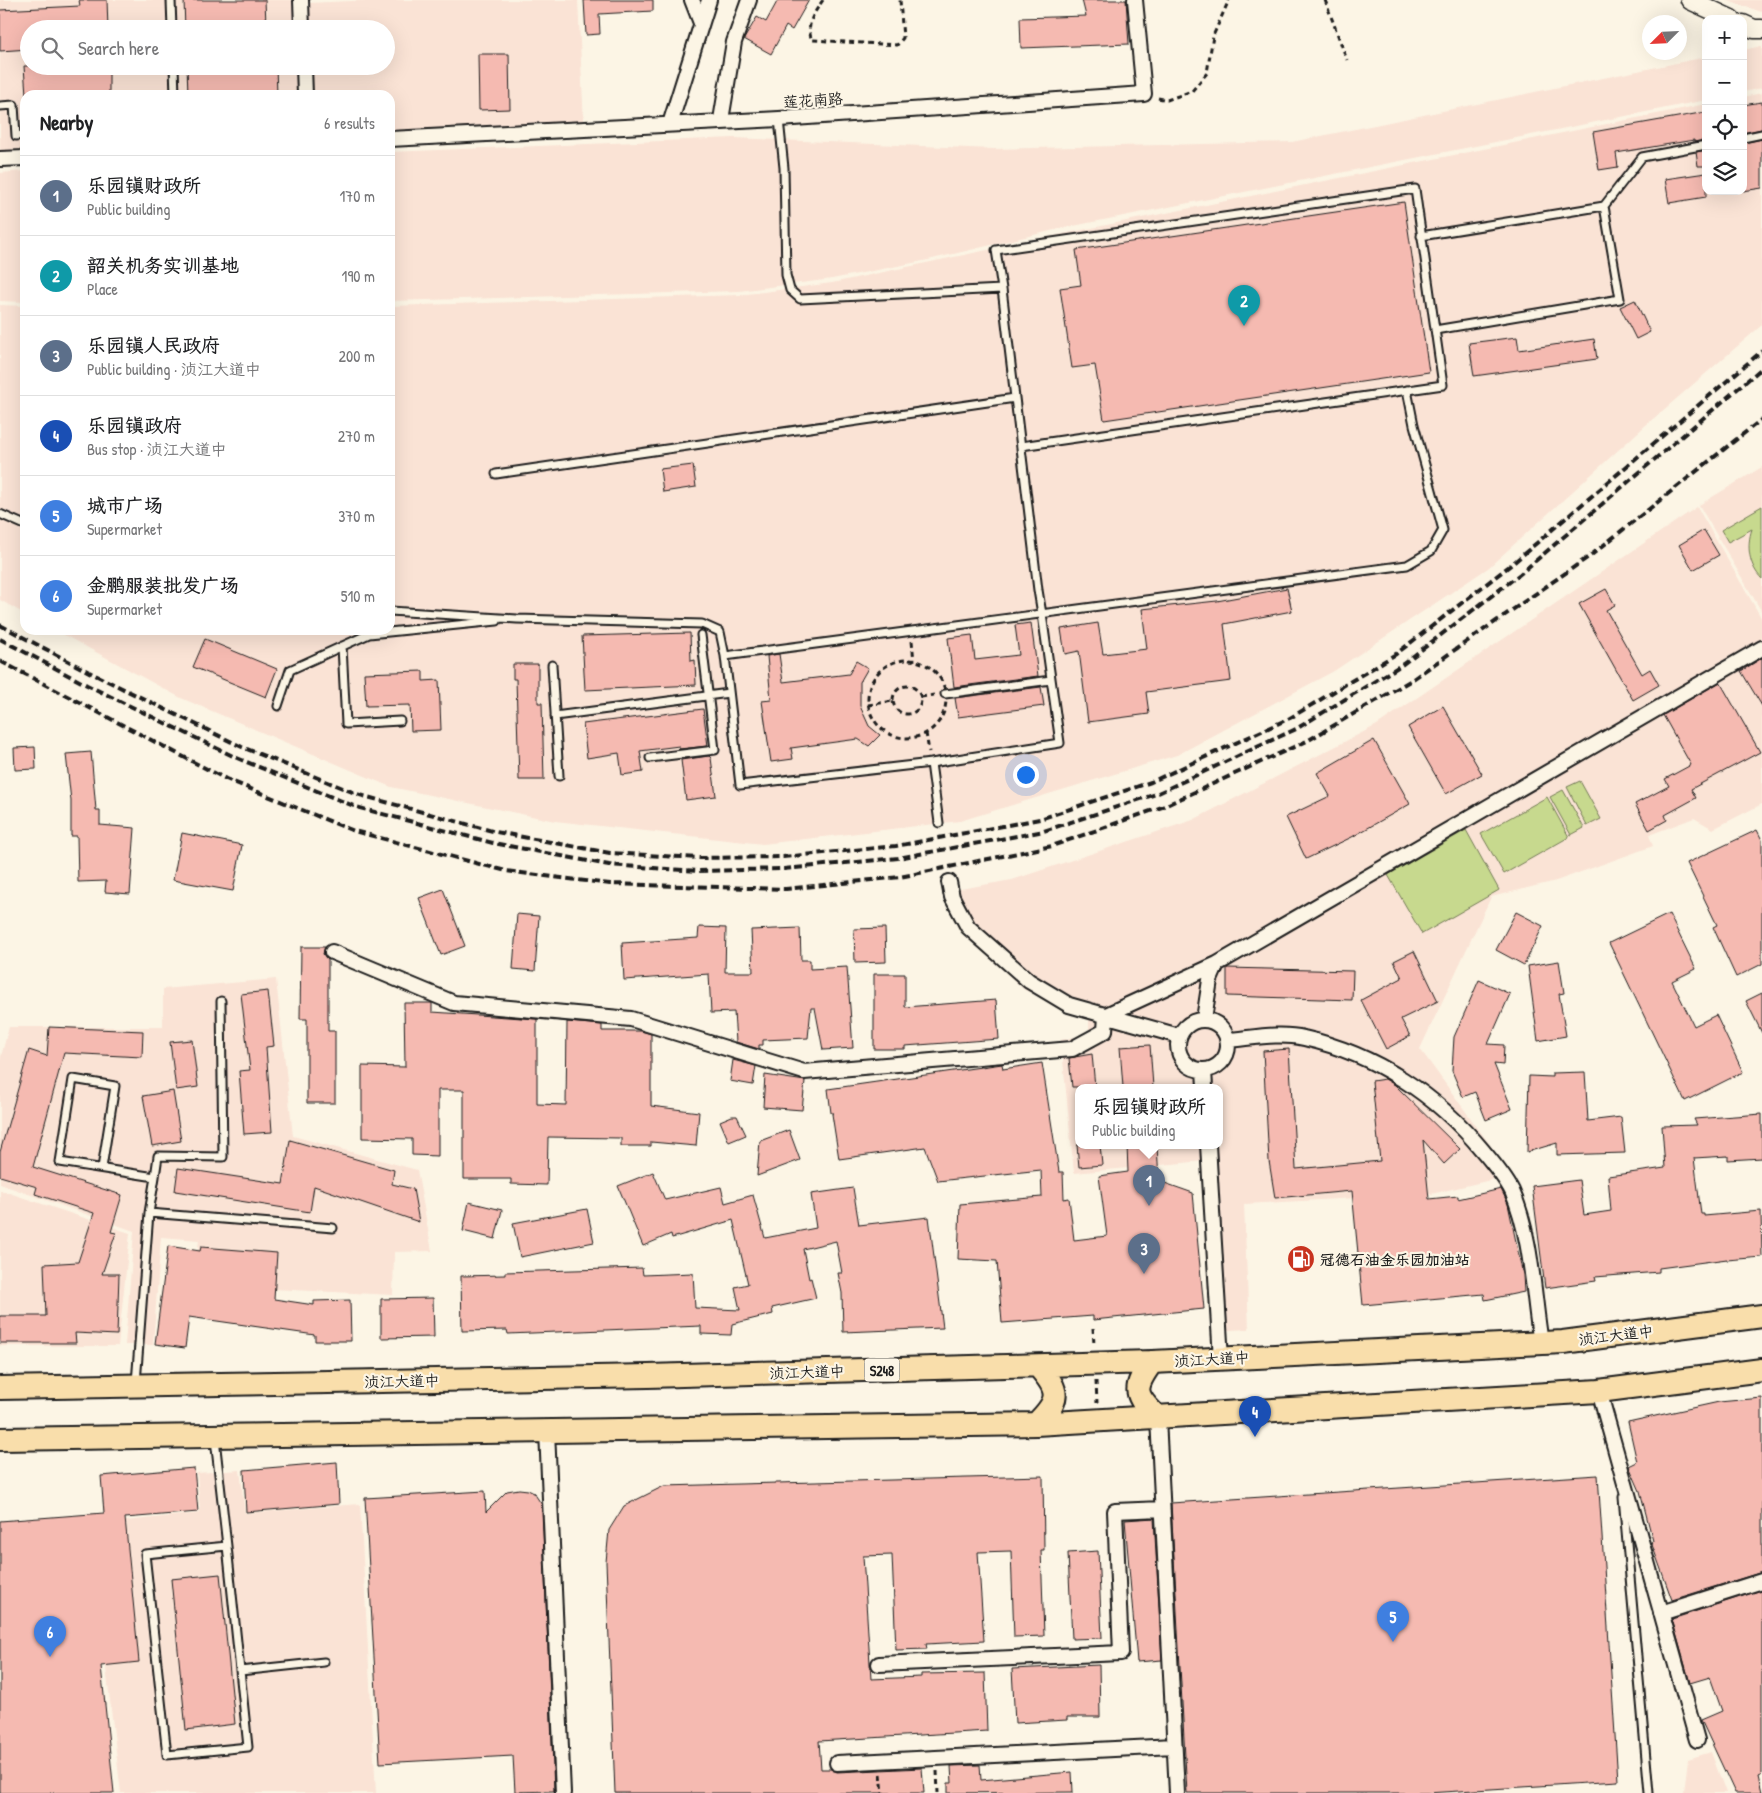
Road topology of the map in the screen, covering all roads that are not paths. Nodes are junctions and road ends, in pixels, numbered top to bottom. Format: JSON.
{"nodes":[{"id":1,"x":171,"y":0,"type":"edge"},
{"id":2,"x":301,"y":0,"type":"edge"},
{"id":3,"x":692,"y":0,"type":"edge"},
{"id":4,"x":709,"y":0,"type":"edge"},
{"id":5,"x":749,"y":0,"type":"edge"},
{"id":6,"x":1135,"y":0,"type":"edge"},
{"id":7,"x":1690,"y":0,"type":"edge"},
{"id":8,"x":1722,"y":15,"type":"edge"},
{"id":9,"x":172,"y":20,"type":"edge"},
{"id":10,"x":302,"y":20,"type":"edge"},
{"id":11,"x":701,"y":23,"type":"junction"},
{"id":12,"x":1747,"y":26,"type":"edge"},
{"id":13,"x":1762,"y":30,"type":"edge"},
{"id":14,"x":175,"y":75,"type":"edge"},
{"id":15,"x":304,"y":75,"type":"edge"},
{"id":16,"x":176,"y":90,"type":"edge"},
{"id":17,"x":305,"y":90,"type":"edge"},
{"id":18,"x":0,"y":106,"type":"edge"},
{"id":19,"x":779,"y":119,"type":"junction"},
{"id":20,"x":721,"y":120,"type":"junction"},
{"id":21,"x":670,"y":124,"type":"junction"},
{"id":22,"x":1762,"y":134,"type":"edge"},
{"id":23,"x":20,"y":136,"type":"edge"},
{"id":24,"x":1747,"y":137,"type":"edge"},
{"id":25,"x":395,"y":139,"type":"edge"},
{"id":26,"x":1702,"y":146,"type":"edge"},
{"id":27,"x":20,"y":158,"type":"edge"},
{"id":28,"x":0,"y":159,"type":"edge"},
{"id":29,"x":1604,"y":206,"type":"junction"},
{"id":30,"x":1422,"y":236,"type":"junction"},
{"id":31,"x":1002,"y":289,"type":"junction"},
{"id":32,"x":1435,"y":330,"type":"junction"},
{"id":33,"x":1407,"y":390,"type":"junction"},
{"id":34,"x":1015,"y":398,"type":"junction"},
{"id":35,"x":1021,"y":446,"type":"junction"},
{"id":36,"x":496,"y":474,"type":"dead end"},
{"id":37,"x":0,"y":514,"type":"edge"},
{"id":38,"x":20,"y":523,"type":"edge"},
{"id":39,"x":395,"y":611,"type":"edge"},
{"id":40,"x":1042,"y":614,"type":"junction"},
{"id":41,"x":517,"y":619,"type":"junction"},
{"id":42,"x":395,"y":631,"type":"edge"},
{"id":43,"x":367,"y":635,"type":"edge"},
{"id":44,"x":701,"y":635,"type":"dead end"},
{"id":45,"x":342,"y":646,"type":"junction"},
{"id":46,"x":1762,"y":648,"type":"edge"},
{"id":47,"x":725,"y":656,"type":"junction"},
{"id":48,"x":552,"y":665,"type":"dead end"},
{"id":49,"x":1051,"y":680,"type":"junction"},
{"id":50,"x":730,"y":693,"type":"junction"},
{"id":51,"x":945,"y":694,"type":"road end"},
{"id":52,"x":708,"y":696,"type":"junction"},
{"id":53,"x":278,"y":706,"type":"dead end"},
{"id":54,"x":555,"y":716,"type":"junction"},
{"id":55,"x":400,"y":721,"type":"dead end"},
{"id":56,"x":650,"y":758,"type":"dead end"},
{"id":57,"x":931,"y":763,"type":"junction"},
{"id":58,"x":559,"y":776,"type":"dead end"},
{"id":59,"x":939,"y":823,"type":"dead end"},
{"id":60,"x":949,"y":882,"type":"dead end"},
{"id":61,"x":332,"y":952,"type":"dead end"},
{"id":62,"x":1217,"y":964,"type":"junction"},
{"id":63,"x":221,"y":1001,"type":"dead end"},
{"id":64,"x":1106,"y":1015,"type":"junction"},
{"id":65,"x":1204,"y":1019,"type":"junction"},
{"id":66,"x":1179,"y":1036,"type":"junction"},
{"id":67,"x":1228,"y":1040,"type":"junction"},
{"id":68,"x":1204,"y":1070,"type":"junction"},
{"id":69,"x":1205,"y":1084,"type":"edge"},
{"id":70,"x":1208,"y":1149,"type":"edge"},
{"id":71,"x":102,"y":1168,"type":"junction"},
{"id":72,"x":155,"y":1177,"type":"junction"},
{"id":73,"x":149,"y":1213,"type":"junction"},
{"id":74,"x":333,"y":1228,"type":"dead end"},
{"id":75,"x":1762,"y":1316,"type":"edge"},
{"id":76,"x":1540,"y":1343,"type":"junction"},
{"id":77,"x":1221,"y":1359,"type":"junction"},
{"id":78,"x":1152,"y":1362,"type":"junction"},
{"id":79,"x":1038,"y":1366,"type":"junction"},
{"id":80,"x":1762,"y":1370,"type":"edge"},
{"id":81,"x":136,"y":1386,"type":"junction"},
{"id":82,"x":0,"y":1388,"type":"edge"},
{"id":83,"x":1599,"y":1391,"type":"junction"},
{"id":84,"x":1158,"y":1418,"type":"junction"},
{"id":85,"x":1036,"y":1424,"type":"junction"},
{"id":86,"x":547,"y":1431,"type":"junction"},
{"id":87,"x":215,"y":1436,"type":"junction"},
{"id":88,"x":0,"y":1438,"type":"edge"},
{"id":89,"x":1621,"y":1472,"type":"junction"},
{"id":90,"x":1162,"y":1509,"type":"junction"},
{"id":91,"x":226,"y":1546,"type":"junction"},
{"id":92,"x":1762,"y":1581,"type":"edge"},
{"id":93,"x":1661,"y":1613,"type":"junction"},
{"id":94,"x":324,"y":1662,"type":"dead end"},
{"id":95,"x":879,"y":1664,"type":"dead end"},
{"id":96,"x":240,"y":1671,"type":"junction"},
{"id":97,"x":1697,"y":1740,"type":"dead end"},
{"id":98,"x":1174,"y":1746,"type":"junction"},
{"id":99,"x":837,"y":1763,"type":"dead end"},
{"id":100,"x":563,"y":1793,"type":"edge"},
{"id":101,"x":1176,"y":1793,"type":"edge"},
{"id":102,"x":1649,"y":1793,"type":"edge"}],
"edges":[{"from":1,"to":9,"type":"lane"},
{"from":2,"to":10,"type":"street"},
{"from":3,"to":11,"type":"street"},
{"from":4,"to":11,"type":"street"},
{"from":5,"to":20,"type":"street"},
{"from":6,"to":19,"type":"street","name":"莲花南路"},
{"from":7,"to":8,"type":"street"},
{"from":11,"to":21,"type":"street"},
{"from":12,"to":13,"type":"street"},
{"from":14,"to":16,"type":"lane"},
{"from":15,"to":17,"type":"street"},
{"from":18,"to":23,"type":"lane"},
{"from":19,"to":20,"type":"street","name":"莲花南路"},
{"from":19,"to":31,"type":"lane"},
{"from":20,"to":21,"type":"street","name":"莲花南路"},
{"from":21,"to":25,"type":"street","name":"莲花南路"},
{"from":22,"to":24,"type":"lane"},
{"from":26,"to":29,"type":"lane"},
{"from":27,"to":28,"type":"street"},
{"from":29,"to":30,"type":"lane"},
{"from":29,"to":32,"type":"lane"},
{"from":30,"to":31,"type":"lane"},
{"from":30,"to":32,"type":"lane"},
{"from":31,"to":34,"type":"lane"},
{"from":32,"to":33,"type":"lane"},
{"from":33,"to":35,"type":"lane"},
{"from":33,"to":40,"type":"lane"},
{"from":34,"to":35,"type":"lane"},
{"from":34,"to":36,"type":"lane"},
{"from":35,"to":40,"type":"lane"},
{"from":37,"to":38,"type":"lane"},
{"from":39,"to":41,"type":"lane"},
{"from":40,"to":47,"type":"lane"},
{"from":40,"to":49,"type":"lane"},
{"from":41,"to":42,"type":"lane"},
{"from":41,"to":47,"type":"lane"},
{"from":43,"to":45,"type":"lane"},
{"from":44,"to":52,"type":"lane"},
{"from":45,"to":53,"type":"lane"},
{"from":45,"to":55,"type":"lane"},
{"from":46,"to":62,"type":"street"},
{"from":47,"to":50,"type":"lane"},
{"from":48,"to":54,"type":"lane"},
{"from":49,"to":51,"type":"lane"},
{"from":49,"to":57,"type":"lane"},
{"from":50,"to":52,"type":"lane"},
{"from":50,"to":57,"type":"lane"},
{"from":52,"to":54,"type":"lane"},
{"from":52,"to":56,"type":"lane"},
{"from":54,"to":58,"type":"lane"},
{"from":57,"to":59,"type":"lane"},
{"from":60,"to":64,"type":"street"},
{"from":61,"to":64,"type":"street"},
{"from":62,"to":64,"type":"street"},
{"from":62,"to":65,"type":"street"},
{"from":63,"to":72,"type":"lane"},
{"from":64,"to":66,"type":"street"},
{"from":65,"to":66,"type":"street"},
{"from":65,"to":67,"type":"street"},
{"from":66,"to":68,"type":"street"},
{"from":67,"to":68,"type":"street"},
{"from":67,"to":76,"type":"street"},
{"from":68,"to":69,"type":"street"},
{"from":70,"to":77,"type":"street"},
{"from":71,"to":71,"type":"lane"},
{"from":71,"to":72,"type":"lane"},
{"from":72,"to":73,"type":"lane"},
{"from":73,"to":74,"type":"lane"},
{"from":73,"to":81,"type":"lane"},
{"from":75,"to":76,"type":"main road","name":"浈江大道中","number":"S248"},
{"from":76,"to":77,"type":"main road","name":"浈江大道中","number":"S248"},
{"from":77,"to":78,"type":"main road","name":"浈江大道中","number":"S248"},
{"from":78,"to":79,"type":"main road","name":"浈江大道中","number":"S248"},
{"from":78,"to":84,"type":"main road"},
{"from":79,"to":81,"type":"main road","name":"浈江大道中","number":"S248"},
{"from":79,"to":85,"type":"main road"},
{"from":80,"to":83,"type":"main road"},
{"from":81,"to":82,"type":"main road","name":"浈江大道中","number":"S248"},
{"from":83,"to":84,"type":"main road"},
{"from":83,"to":89,"type":"street"},
{"from":84,"to":85,"type":"main road"},
{"from":84,"to":90,"type":"street"},
{"from":85,"to":86,"type":"main road"},
{"from":86,"to":87,"type":"main road"},
{"from":86,"to":100,"type":"street"},
{"from":87,"to":88,"type":"main road"},
{"from":87,"to":91,"type":"lane"},
{"from":89,"to":93,"type":"street"},
{"from":89,"to":102,"type":"lane"},
{"from":90,"to":95,"type":"street"},
{"from":90,"to":98,"type":"street"},
{"from":91,"to":96,"type":"lane"},
{"from":91,"to":96,"type":"lane"},
{"from":92,"to":93,"type":"street"},
{"from":93,"to":97,"type":"street"},
{"from":94,"to":96,"type":"lane"},
{"from":98,"to":99,"type":"street"},
{"from":98,"to":101,"type":"street"}]}
